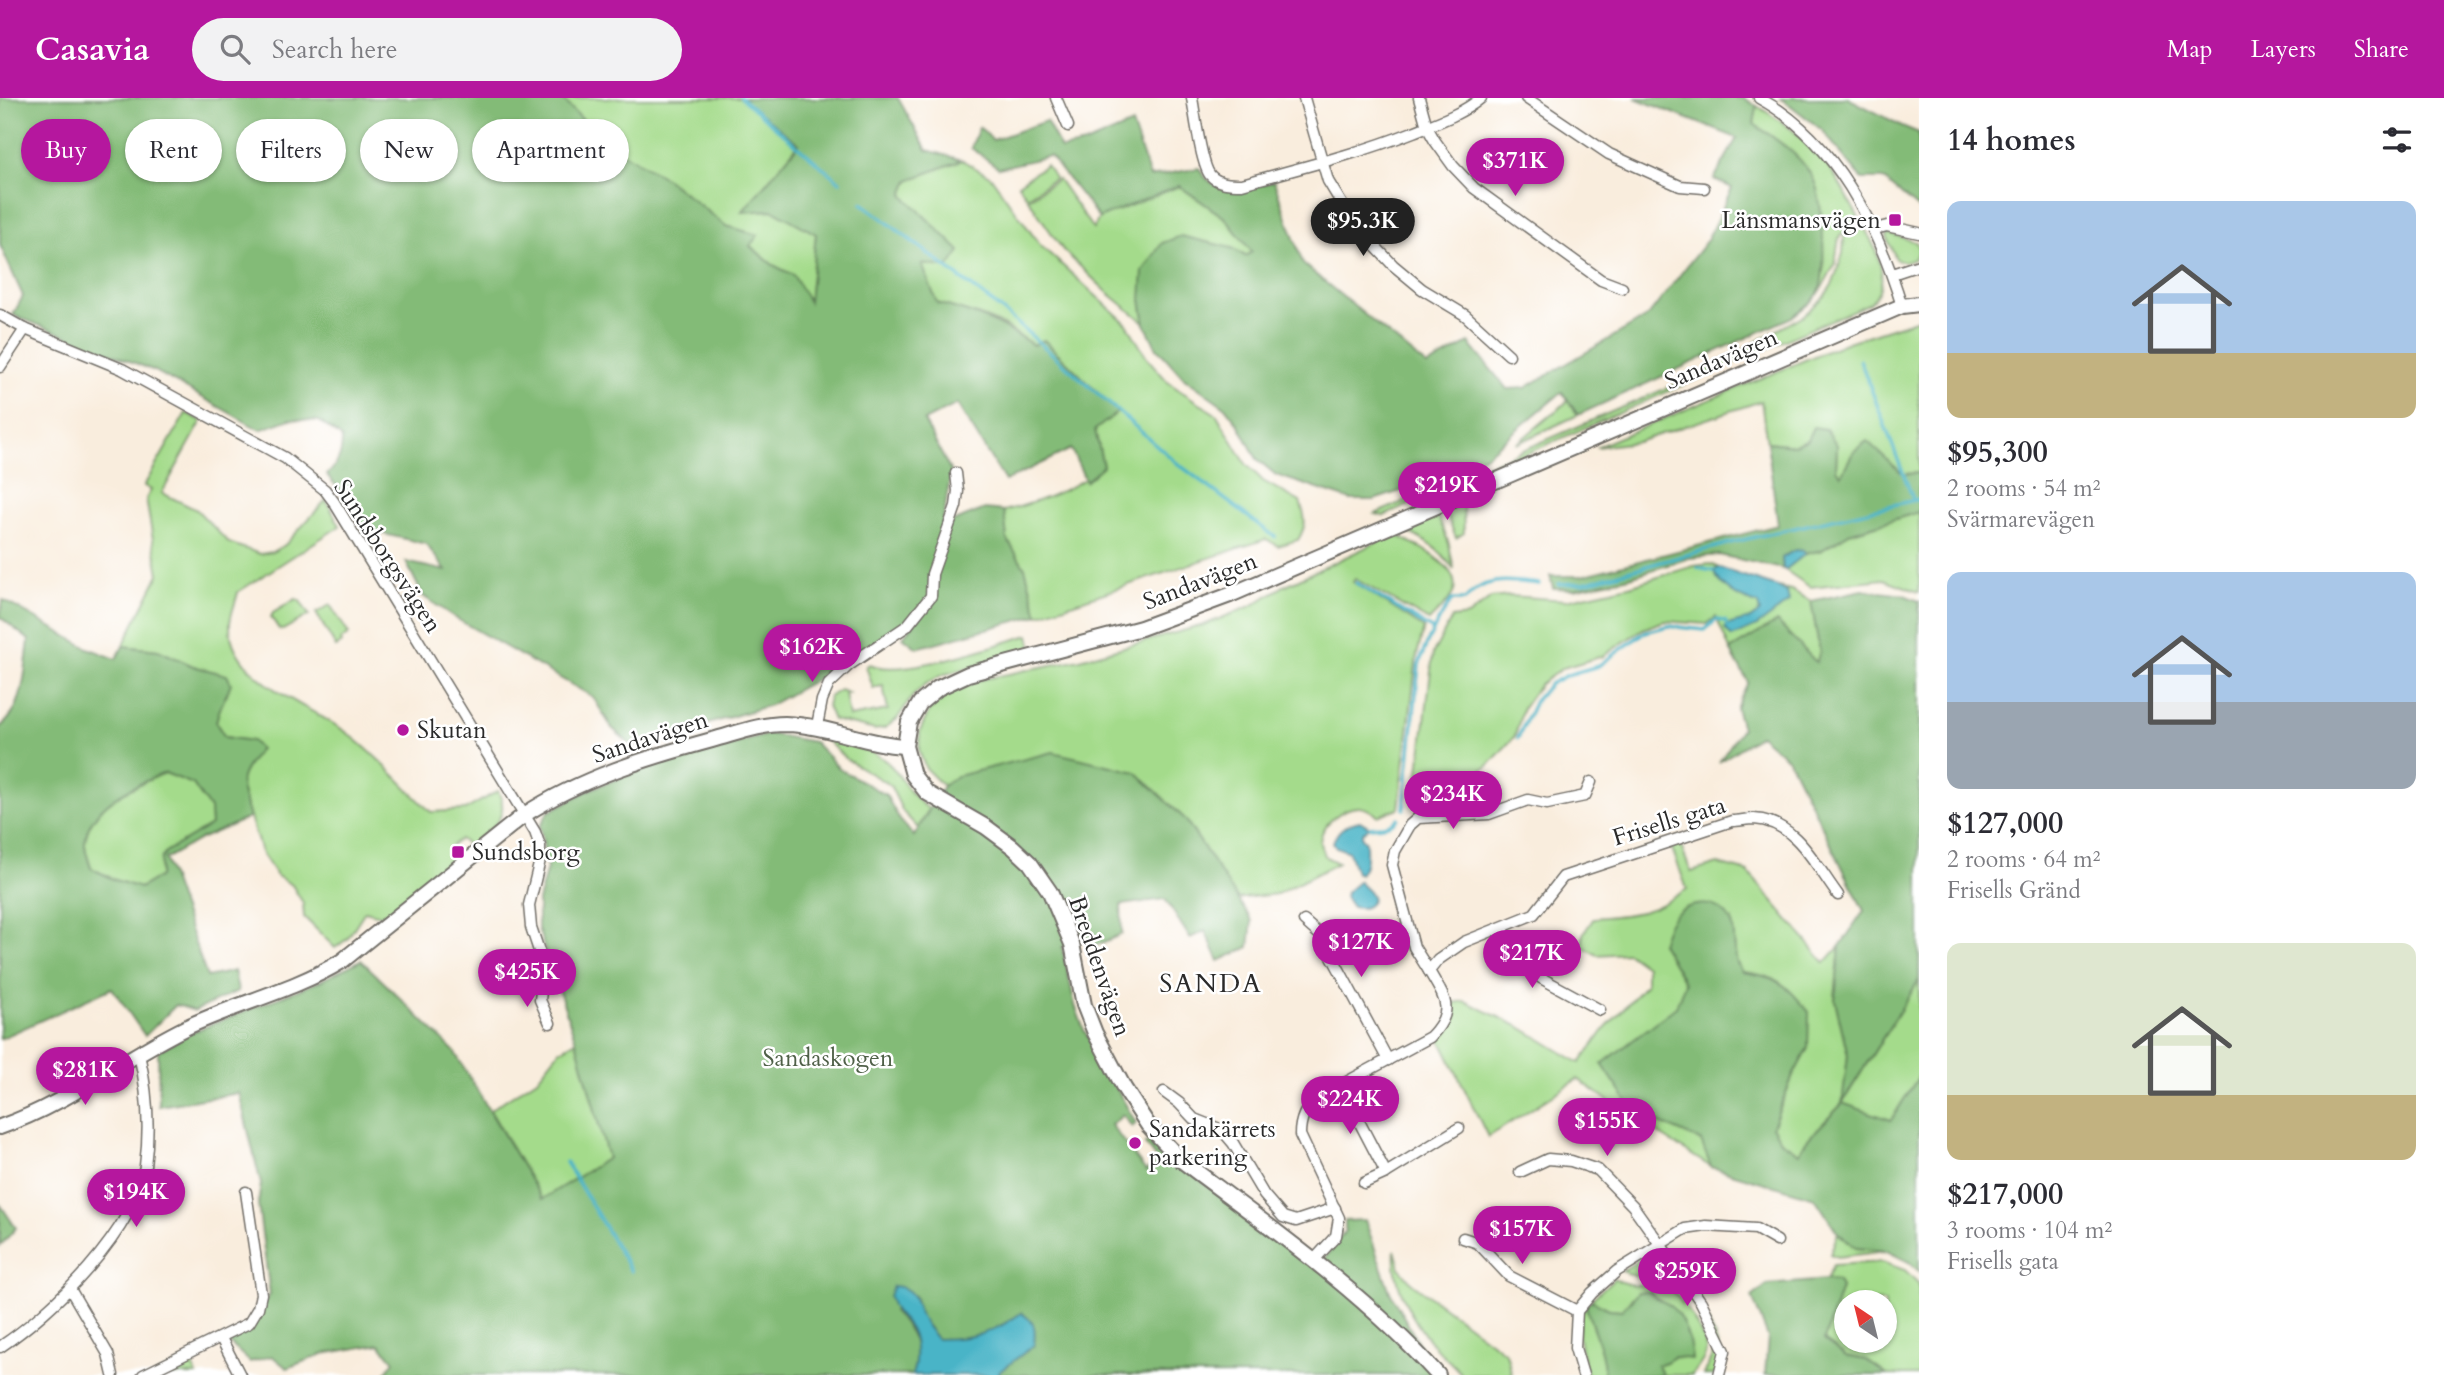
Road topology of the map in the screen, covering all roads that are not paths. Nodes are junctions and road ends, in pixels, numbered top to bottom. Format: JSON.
{"nodes":[{"id":1,"x":1056,"y":98,"type":"edge"},
{"id":2,"x":1192,"y":98,"type":"edge"},
{"id":3,"x":1304,"y":98,"type":"edge"},
{"id":4,"x":1419,"y":98,"type":"edge"},
{"id":5,"x":1481,"y":98,"type":"edge"},
{"id":6,"x":1526,"y":98,"type":"edge"},
{"id":7,"x":1759,"y":98,"type":"edge"},
{"id":8,"x":1068,"y":126,"type":"dead end"},
{"id":9,"x":1427,"y":127,"type":"junction"},
{"id":10,"x":1321,"y":162,"type":"junction"},
{"id":11,"x":1704,"y":188,"type":"dead end"},
{"id":12,"x":1875,"y":229,"type":"junction"},
{"id":13,"x":1919,"y":233,"type":"edge"},
{"id":14,"x":1919,"y":265,"type":"edge"},
{"id":15,"x":1892,"y":274,"type":"junction"},
{"id":16,"x":1622,"y":288,"type":"dead end"},
{"id":17,"x":1919,"y":304,"type":"edge"},
{"id":18,"x":1902,"y":306,"type":"junction"},
{"id":19,"x":0,"y":315,"type":"edge"},
{"id":20,"x":25,"y":329,"type":"junction"},
{"id":21,"x":1509,"y":355,"type":"dead end"},
{"id":22,"x":0,"y":367,"type":"edge"},
{"id":23,"x":956,"y":473,"type":"dead end"},
{"id":24,"x":817,"y":726,"type":"junction"},
{"id":25,"x":905,"y":746,"type":"junction"},
{"id":26,"x":1591,"y":782,"type":"dead end"},
{"id":27,"x":524,"y":816,"type":"junction"},
{"id":28,"x":1838,"y":895,"type":"dead end"},
{"id":29,"x":1304,"y":920,"type":"dead end"},
{"id":30,"x":1502,"y":928,"type":"junction"},
{"id":31,"x":1429,"y":971,"type":"junction"},
{"id":32,"x":1600,"y":1010,"type":"dead end"},
{"id":33,"x":550,"y":1023,"type":"dead end"},
{"id":34,"x":139,"y":1054,"type":"junction"},
{"id":35,"x":1388,"y":1060,"type":"junction"},
{"id":36,"x":1340,"y":1085,"type":"junction"},
{"id":37,"x":1164,"y":1092,"type":"dead end"},
{"id":38,"x":0,"y":1127,"type":"edge"},
{"id":39,"x":1459,"y":1128,"type":"dead end"},
{"id":40,"x":1520,"y":1172,"type":"dead end"},
{"id":41,"x":1386,"y":1173,"type":"junction"},
{"id":42,"x":1364,"y":1184,"type":"dead end"},
{"id":43,"x":246,"y":1192,"type":"dead end"},
{"id":44,"x":1335,"y":1208,"type":"junction"},
{"id":45,"x":1463,"y":1238,"type":"dead end"},
{"id":46,"x":1777,"y":1241,"type":"dead end"},
{"id":47,"x":1661,"y":1242,"type":"junction"},
{"id":48,"x":1314,"y":1261,"type":"junction"},
{"id":49,"x":70,"y":1289,"type":"junction"},
{"id":50,"x":1577,"y":1311,"type":"junction"},
{"id":51,"x":221,"y":1338,"type":"junction"},
{"id":52,"x":0,"y":1347,"type":"edge"},
{"id":53,"x":113,"y":1375,"type":"edge"},
{"id":54,"x":143,"y":1375,"type":"edge"},
{"id":55,"x":240,"y":1375,"type":"edge"},
{"id":56,"x":1438,"y":1375,"type":"edge"},
{"id":57,"x":1583,"y":1375,"type":"edge"},
{"id":58,"x":1719,"y":1375,"type":"edge"}],
"edges":[{"from":1,"to":8,"type":"street"},
{"from":2,"to":10,"type":"street"},
{"from":3,"to":10,"type":"street"},
{"from":4,"to":9,"type":"street"},
{"from":5,"to":9,"type":"street"},
{"from":6,"to":11,"type":"street"},
{"from":7,"to":12,"type":"street"},
{"from":9,"to":10,"type":"street"},
{"from":9,"to":16,"type":"street"},
{"from":10,"to":21,"type":"street"},
{"from":12,"to":13,"type":"street"},
{"from":12,"to":15,"type":"street"},
{"from":14,"to":15,"type":"street"},
{"from":15,"to":18,"type":"street"},
{"from":17,"to":18,"type":"street","name":"Sandavägen"},
{"from":18,"to":25,"type":"street","name":"Sandavägen"},
{"from":19,"to":20,"type":"street","name":"Sundsborgsvägen"},
{"from":20,"to":22,"type":"street"},
{"from":20,"to":27,"type":"street","name":"Sundsborgsvägen"},
{"from":23,"to":24,"type":"street"},
{"from":24,"to":25,"type":"street","name":"Sandavägen"},
{"from":24,"to":27,"type":"street","name":"Sandavägen"},
{"from":25,"to":48,"type":"street","name":"Breddenvägen"},
{"from":26,"to":31,"type":"street"},
{"from":27,"to":33,"type":"street"},
{"from":27,"to":34,"type":"street","name":"Sandavägen"},
{"from":28,"to":30,"type":"street","name":"Frisells gata"},
{"from":29,"to":35,"type":"street"},
{"from":30,"to":31,"type":"street","name":"Frisells gata"},
{"from":30,"to":32,"type":"street"},
{"from":31,"to":35,"type":"street"},
{"from":34,"to":38,"type":"street","name":"Sandavägen"},
{"from":34,"to":49,"type":"street"},
{"from":35,"to":36,"type":"street"},
{"from":36,"to":41,"type":"street"},
{"from":36,"to":44,"type":"street"},
{"from":37,"to":44,"type":"street"},
{"from":39,"to":41,"type":"street"},
{"from":40,"to":47,"type":"street"},
{"from":41,"to":42,"type":"street"},
{"from":43,"to":51,"type":"street"},
{"from":44,"to":48,"type":"street"},
{"from":45,"to":50,"type":"street"},
{"from":46,"to":47,"type":"street"},
{"from":47,"to":50,"type":"street"},
{"from":47,"to":58,"type":"street"},
{"from":48,"to":56,"type":"street","name":"Breddenvägen"},
{"from":49,"to":52,"type":"street"},
{"from":49,"to":53,"type":"street"},
{"from":50,"to":57,"type":"street"},
{"from":51,"to":54,"type":"street"},
{"from":51,"to":55,"type":"street"}]}
